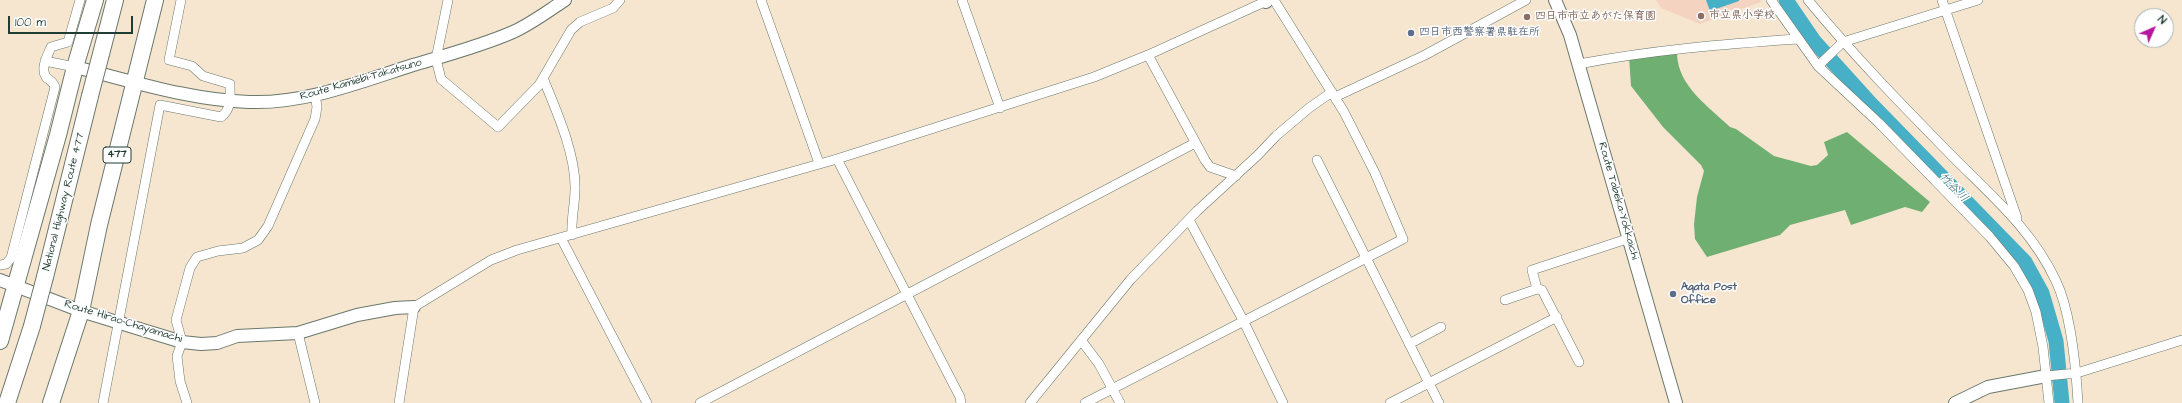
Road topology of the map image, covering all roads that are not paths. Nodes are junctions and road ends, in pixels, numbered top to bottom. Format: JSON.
{"nodes":[{"id":1,"x":80,"y":0,"type":"edge"},
{"id":2,"x":95,"y":0,"type":"edge"},
{"id":3,"x":115,"y":0,"type":"edge"},
{"id":4,"x":155,"y":0,"type":"edge"},
{"id":5,"x":180,"y":0,"type":"edge"},
{"id":6,"x":448,"y":0,"type":"edge"},
{"id":7,"x":564,"y":0,"type":"edge"},
{"id":8,"x":620,"y":0,"type":"edge"},
{"id":9,"x":761,"y":0,"type":"edge"},
{"id":10,"x":962,"y":0,"type":"edge"},
{"id":11,"x":1268,"y":0,"type":"edge"},
{"id":12,"x":1526,"y":0,"type":"edge"},
{"id":13,"x":1556,"y":0,"type":"edge"},
{"id":14,"x":1771,"y":0,"type":"edge"},
{"id":15,"x":1808,"y":0,"type":"edge"},
{"id":16,"x":1942,"y":0,"type":"edge"},
{"id":17,"x":1978,"y":0,"type":"edge"},
{"id":18,"x":1945,"y":10,"type":"junction"},
{"id":19,"x":1798,"y":39,"type":"junction"},
{"id":20,"x":1842,"y":42,"type":"junction"},
{"id":21,"x":1148,"y":55,"type":"junction"},
{"id":22,"x":436,"y":59,"type":"junction"},
{"id":23,"x":45,"y":61,"type":"junction"},
{"id":24,"x":1579,"y":64,"type":"junction"},
{"id":25,"x":1820,"y":64,"type":"junction"},
{"id":26,"x":75,"y":66,"type":"junction"},
{"id":27,"x":543,"y":78,"type":"junction"},
{"id":28,"x":136,"y":82,"type":"junction"},
{"id":29,"x":315,"y":94,"type":"junction"},
{"id":30,"x":1334,"y":95,"type":"junction"},
{"id":31,"x":230,"y":101,"type":"junction"},
{"id":32,"x":1000,"y":108,"type":"junction"},
{"id":33,"x":1195,"y":143,"type":"junction"},
{"id":34,"x":837,"y":159,"type":"junction"},
{"id":35,"x":1317,"y":160,"type":"dead end"},
{"id":36,"x":819,"y":163,"type":"junction"},
{"id":37,"x":1236,"y":176,"type":"junction"},
{"id":38,"x":1189,"y":220,"type":"junction"},
{"id":39,"x":2018,"y":222,"type":"junction"},
{"id":40,"x":572,"y":235,"type":"junction"},
{"id":41,"x":561,"y":238,"type":"junction"},
{"id":42,"x":1630,"y":238,"type":"junction"},
{"id":43,"x":1366,"y":259,"type":"junction"},
{"id":44,"x":0,"y":265,"type":"edge"},
{"id":45,"x":0,"y":280,"type":"edge"},
{"id":46,"x":15,"y":286,"type":"junction"},
{"id":47,"x":1537,"y":289,"type":"junction"},
{"id":48,"x":908,"y":294,"type":"junction"},
{"id":49,"x":1504,"y":300,"type":"dead end"},
{"id":50,"x":414,"y":307,"type":"junction"},
{"id":51,"x":81,"y":311,"type":"junction"},
{"id":52,"x":1557,"y":317,"type":"junction"},
{"id":53,"x":1243,"y":320,"type":"junction"},
{"id":54,"x":119,"y":323,"type":"junction"},
{"id":55,"x":1441,"y":327,"type":"dead end"},
{"id":56,"x":298,"y":333,"type":"junction"},
{"id":57,"x":1081,"y":340,"type":"junction"},
{"id":58,"x":2182,"y":340,"type":"edge"},
{"id":59,"x":0,"y":341,"type":"edge"},
{"id":60,"x":182,"y":342,"type":"junction"},
{"id":61,"x":1409,"y":344,"type":"junction"},
{"id":62,"x":1579,"y":362,"type":"dead end"},
{"id":63,"x":2074,"y":374,"type":"junction"},
{"id":64,"x":2048,"y":376,"type":"junction"},
{"id":65,"x":1429,"y":384,"type":"junction"},
{"id":66,"x":1113,"y":389,"type":"junction"},
{"id":67,"x":7,"y":403,"type":"edge"},
{"id":68,"x":51,"y":403,"type":"edge"},
{"id":69,"x":103,"y":403,"type":"edge"},
{"id":70,"x":188,"y":403,"type":"edge"},
{"id":71,"x":315,"y":403,"type":"edge"},
{"id":72,"x":399,"y":403,"type":"edge"},
{"id":73,"x":647,"y":403,"type":"edge"},
{"id":74,"x":700,"y":403,"type":"edge"},
{"id":75,"x":961,"y":403,"type":"edge"},
{"id":76,"x":1030,"y":403,"type":"edge"},
{"id":77,"x":1085,"y":403,"type":"edge"},
{"id":78,"x":1120,"y":403,"type":"edge"},
{"id":79,"x":1283,"y":403,"type":"edge"},
{"id":80,"x":1390,"y":403,"type":"edge"},
{"id":81,"x":1439,"y":403,"type":"edge"},
{"id":82,"x":1676,"y":403,"type":"edge"},
{"id":83,"x":1955,"y":403,"type":"edge"},
{"id":84,"x":2049,"y":403,"type":"edge"},
{"id":85,"x":2078,"y":403,"type":"edge"}],
"edges":[{"from":1,"to":23,"type":"street"},
{"from":2,"to":26,"type":"highway"},
{"from":3,"to":67,"type":"highway","name":"National Highway Route 477","bridge":true},
{"from":4,"to":28,"type":"highway","number":"477"},
{"from":5,"to":31,"type":"street"},
{"from":6,"to":22,"type":"street"},
{"from":7,"to":22,"type":"main road","name":"Route Kamiebi-Takatsuno"},
{"from":8,"to":27,"type":"street"},
{"from":9,"to":36,"type":"street"},
{"from":10,"to":32,"type":"street"},
{"from":11,"to":21,"type":"street"},
{"from":11,"to":30,"type":"street"},
{"from":12,"to":30,"type":"street"},
{"from":13,"to":24,"type":"main road","name":"Route Tabeka-Yokkaichi"},
{"from":14,"to":19,"type":"street"},
{"from":15,"to":20,"type":"street"},
{"from":16,"to":18,"type":"street"},
{"from":17,"to":18,"type":"street"},
{"from":18,"to":20,"type":"street"},
{"from":18,"to":39,"type":"street"},
{"from":19,"to":24,"type":"street"},
{"from":19,"to":25,"type":"street"},
{"from":20,"to":25,"type":"street"},
{"from":20,"to":39,"type":"street"},
{"from":21,"to":32,"type":"street"},
{"from":21,"to":33,"type":"street"},
{"from":22,"to":27,"type":"street"},
{"from":22,"to":29,"type":"main road","name":"Route Kamiebi-Takatsuno"},
{"from":23,"to":26,"type":"street"},
{"from":23,"to":44,"type":"street"},
{"from":24,"to":42,"type":"main road","name":"Route Tabeka-Yokkaichi"},
{"from":25,"to":64,"type":"street"},
{"from":26,"to":28,"type":"main road","name":"Route Kamiebi-Takatsuno"},
{"from":26,"to":46,"type":"highway"},
{"from":27,"to":40,"type":"street"},
{"from":28,"to":31,"type":"main road","name":"Route Kamiebi-Takatsuno"},
{"from":28,"to":51,"type":"highway","number":"477"},
{"from":29,"to":31,"type":"main road","name":"Route Kamiebi-Takatsuno"},
{"from":29,"to":60,"type":"street"},
{"from":30,"to":37,"type":"street"},
{"from":30,"to":43,"type":"street"},
{"from":31,"to":54,"type":"street"},
{"from":32,"to":34,"type":"street"},
{"from":33,"to":37,"type":"street"},
{"from":33,"to":48,"type":"street"},
{"from":34,"to":36,"type":"street"},
{"from":34,"to":48,"type":"street"},
{"from":35,"to":43,"type":"street"},
{"from":36,"to":40,"type":"street"},
{"from":37,"to":38,"type":"street"},
{"from":38,"to":53,"type":"street"},
{"from":38,"to":57,"type":"street"},
{"from":39,"to":63,"type":"street"},
{"from":40,"to":41,"type":"street"},
{"from":41,"to":50,"type":"street"},
{"from":41,"to":73,"type":"street"},
{"from":42,"to":47,"type":"street"},
{"from":42,"to":82,"type":"main road","name":"Route Tabeka-Yokkaichi"},
{"from":43,"to":53,"type":"street"},
{"from":43,"to":61,"type":"street"},
{"from":45,"to":46,"type":"main road","name":"Route Hirao-Chayamachi"},
{"from":46,"to":51,"type":"main road","name":"Route Hirao-Chayamachi"},
{"from":46,"to":59,"type":"highway"},
{"from":47,"to":49,"type":"street"},
{"from":47,"to":52,"type":"street"},
{"from":48,"to":74,"type":"street"},
{"from":48,"to":75,"type":"street"},
{"from":50,"to":56,"type":"main road","name":"Route Hirao-Chayamachi"},
{"from":50,"to":72,"type":"street"},
{"from":51,"to":54,"type":"main road","name":"Route Hirao-Chayamachi"},
{"from":51,"to":68,"type":"highway","number":"477"},
{"from":52,"to":62,"type":"street"},
{"from":52,"to":65,"type":"street"},
{"from":53,"to":66,"type":"street"},
{"from":53,"to":79,"type":"street"},
{"from":54,"to":60,"type":"main road","name":"Route Hirao-Chayamachi"},
{"from":54,"to":69,"type":"street"},
{"from":55,"to":61,"type":"street"},
{"from":56,"to":60,"type":"main road","name":"Route Hirao-Chayamachi"},
{"from":56,"to":71,"type":"street"},
{"from":57,"to":66,"type":"street"},
{"from":57,"to":76,"type":"street"},
{"from":58,"to":63,"type":"street"},
{"from":60,"to":70,"type":"street"},
{"from":61,"to":65,"type":"street"},
{"from":63,"to":64,"type":"street"},
{"from":63,"to":85,"type":"street"},
{"from":64,"to":83,"type":"main road"},
{"from":64,"to":84,"type":"street"},
{"from":65,"to":80,"type":"street"},
{"from":65,"to":81,"type":"street"},
{"from":66,"to":77,"type":"street"},
{"from":66,"to":78,"type":"street"}]}
